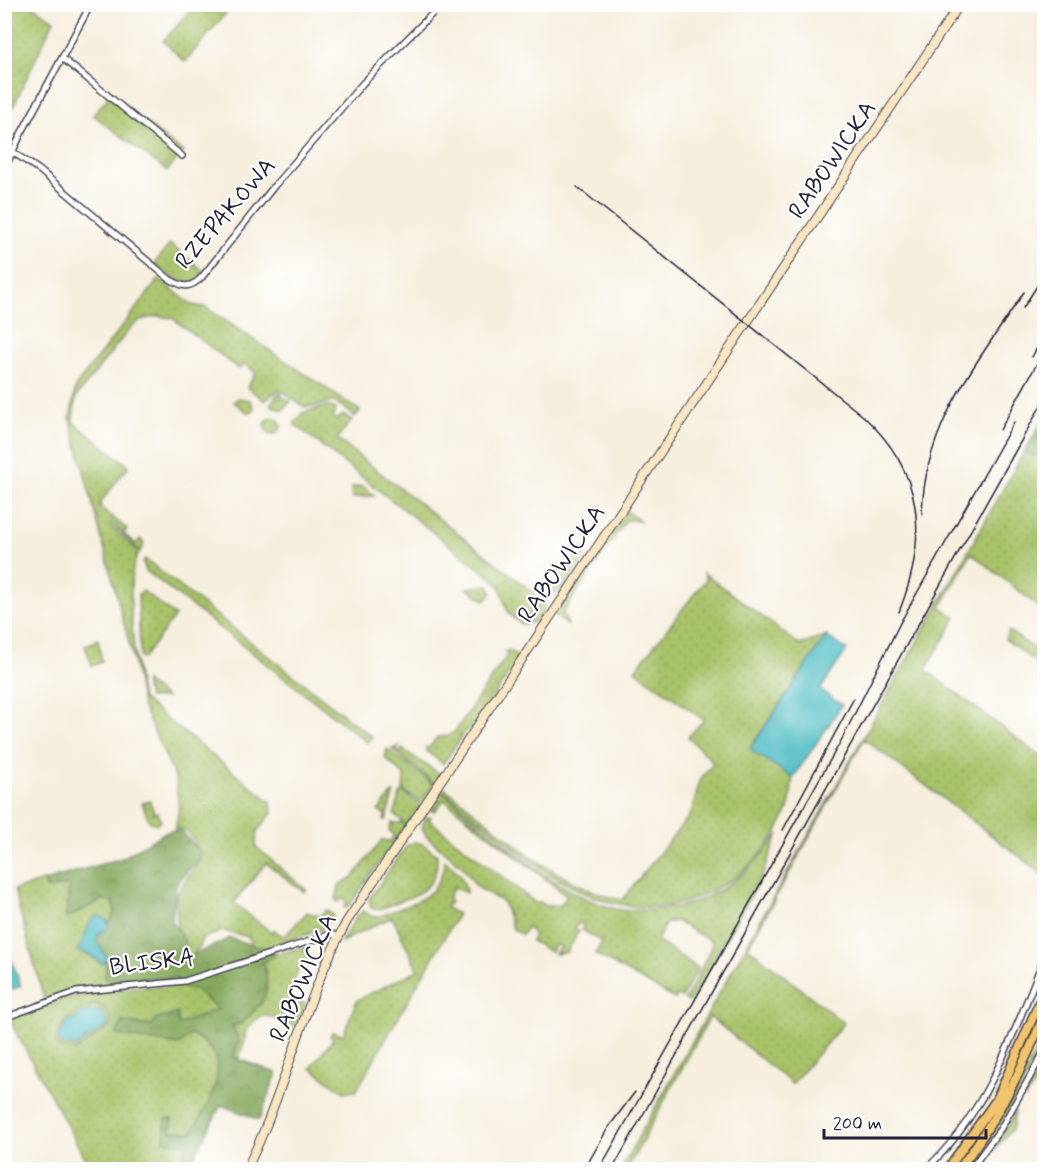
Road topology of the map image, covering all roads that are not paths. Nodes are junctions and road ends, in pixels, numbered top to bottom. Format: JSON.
{"nodes":[{"id":1,"x":91,"y":4,"type":"edge"},
{"id":2,"x":442,"y":4,"type":"edge"},
{"id":3,"x":960,"y":4,"type":"edge"},
{"id":4,"x":62,"y":58,"type":"junction"},
{"id":5,"x":14,"y":153,"type":"junction"},
{"id":6,"x":182,"y":156,"type":"dead end"},
{"id":7,"x":4,"y":170,"type":"edge"},
{"id":8,"x":338,"y":937,"type":"junction"},
{"id":9,"x":1044,"y":958,"type":"edge"},
{"id":10,"x":1044,"y":992,"type":"edge"},
{"id":11,"x":1044,"y":1016,"type":"edge"},
{"id":12,"x":4,"y":1018,"type":"edge"},
{"id":13,"x":1044,"y":1052,"type":"edge"},
{"id":14,"x":246,"y":1170,"type":"edge"},
{"id":15,"x":925,"y":1170,"type":"edge"},
{"id":16,"x":947,"y":1170,"type":"edge"},
{"id":17,"x":958,"y":1170,"type":"edge"},
{"id":18,"x":970,"y":1170,"type":"edge"}],
"edges":[{"from":1,"to":4,"type":"street"},
{"from":2,"to":5,"type":"street","name":"RZEPAKOWA"},
{"from":3,"to":8,"type":"street","name":"RABOWICKA"},
{"from":4,"to":5,"type":"street"},
{"from":4,"to":6,"type":"street"},
{"from":5,"to":7,"type":"street"},
{"from":8,"to":12,"type":"street","name":"BLISKA"},
{"from":8,"to":14,"type":"street","name":"RABOWICKA"},
{"from":9,"to":15,"type":"street"},
{"from":10,"to":16,"type":"main road"},
{"from":11,"to":17,"type":"main road"},
{"from":13,"to":18,"type":"street"}]}
